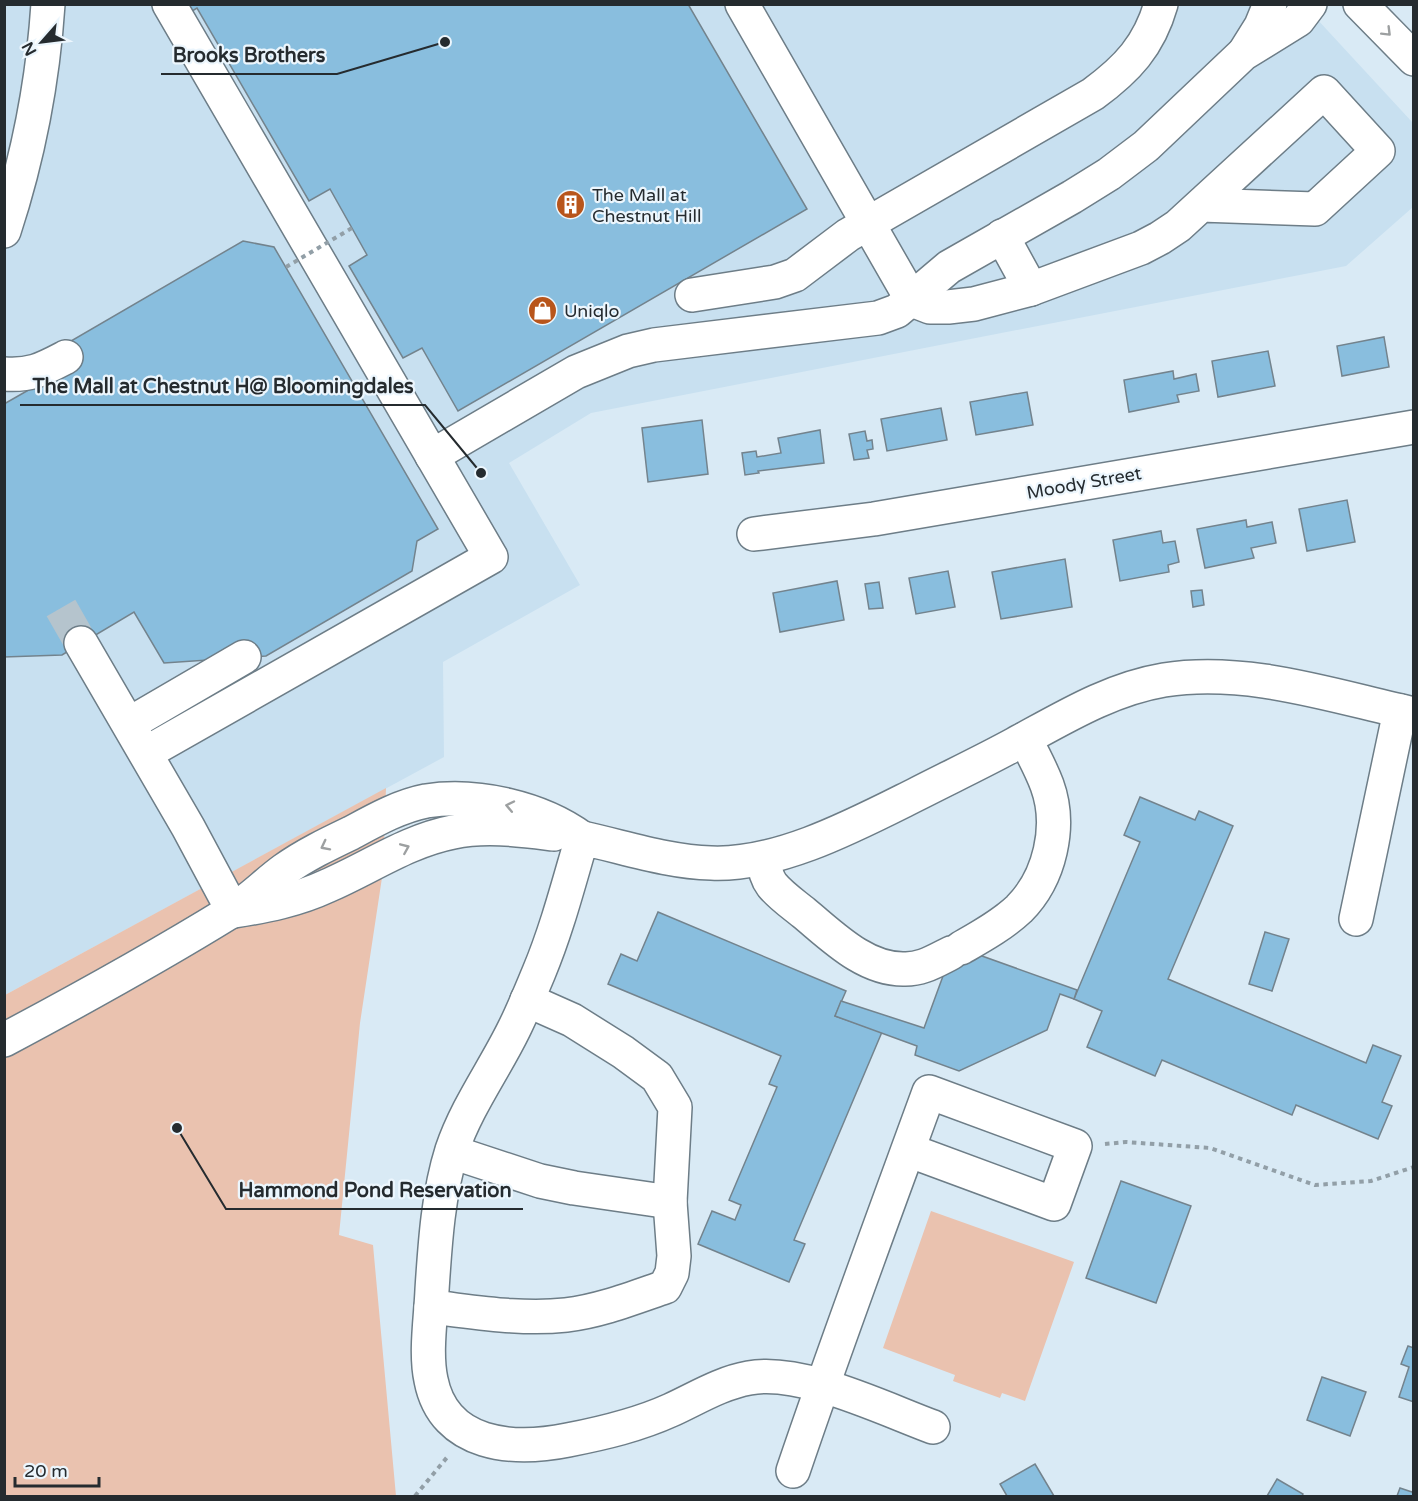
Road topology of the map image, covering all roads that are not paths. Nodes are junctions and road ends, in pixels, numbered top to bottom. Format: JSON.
{"nodes":[{"id":1,"x":48,"y":4,"type":"edge"},
{"id":2,"x":170,"y":4,"type":"edge"},
{"id":3,"x":742,"y":4,"type":"edge"},
{"id":4,"x":1161,"y":4,"type":"edge"},
{"id":5,"x":1270,"y":4,"type":"edge"},
{"id":6,"x":1310,"y":4,"type":"edge"},
{"id":7,"x":1360,"y":4,"type":"edge"},
{"id":8,"x":1244,"y":54,"type":"junction"},
{"id":9,"x":1413,"y":59,"type":"edge"},
{"id":10,"x":1201,"y":205,"type":"junction"},
{"id":11,"x":868,"y":224,"type":"junction"},
{"id":12,"x":4,"y":231,"type":"edge"},
{"id":13,"x":1002,"y":236,"type":"junction"},
{"id":14,"x":1031,"y":289,"type":"junction"},
{"id":15,"x":692,"y":294,"type":"dead end"},
{"id":16,"x":912,"y":300,"type":"junction"},
{"id":17,"x":66,"y":357,"type":"dead end"},
{"id":18,"x":4,"y":374,"type":"edge"},
{"id":19,"x":1413,"y":427,"type":"edge"},
{"id":20,"x":432,"y":456,"type":"junction"},
{"id":21,"x":754,"y":534,"type":"dead end"},
{"id":22,"x":81,"y":643,"type":"tunnel mouth"},
{"id":23,"x":244,"y":657,"type":"dead end"},
{"id":24,"x":1407,"y":713,"type":"edge"},
{"id":25,"x":129,"y":724,"type":"junction"},
{"id":26,"x":1025,"y":739,"type":"junction"},
{"id":27,"x":146,"y":753,"type":"junction"},
{"id":28,"x":582,"y":838,"type":"junction"},
{"id":29,"x":763,"y":859,"type":"junction"},
{"id":30,"x":233,"y":911,"type":"junction"},
{"id":31,"x":1356,"y":919,"type":"dead end"},
{"id":32,"x":527,"y":1000,"type":"junction"},
{"id":33,"x":4,"y":1040,"type":"edge"},
{"id":34,"x":908,"y":1150,"type":"junction"},
{"id":35,"x":452,"y":1152,"type":"junction"},
{"id":36,"x":670,"y":1202,"type":"junction"},
{"id":37,"x":431,"y":1307,"type":"junction"},
{"id":38,"x":822,"y":1385,"type":"junction"},
{"id":39,"x":933,"y":1427,"type":"dead end"},
{"id":40,"x":793,"y":1471,"type":"dead end"}],
"edges":[{"from":1,"to":12,"type":"main road"},
{"from":2,"to":20,"type":"main road"},
{"from":3,"to":11,"type":"main road"},
{"from":4,"to":11,"type":"main road"},
{"from":5,"to":8,"type":"main road"},
{"from":6,"to":8,"type":"main road"},
{"from":7,"to":9,"type":"main road","one_way":true},
{"from":8,"to":13,"type":"main road"},
{"from":10,"to":10,"type":"main road"},
{"from":10,"to":14,"type":"main road"},
{"from":11,"to":15,"type":"main road"},
{"from":11,"to":16,"type":"main road"},
{"from":13,"to":14,"type":"main road"},
{"from":13,"to":16,"type":"main road"},
{"from":14,"to":16,"type":"main road"},
{"from":16,"to":20,"type":"main road"},
{"from":17,"to":18,"type":"main road"},
{"from":19,"to":21,"type":"main road","name":"Moody Street"},
{"from":20,"to":27,"type":"main road"},
{"from":22,"to":25,"type":"main road"},
{"from":23,"to":25,"type":"main road"},
{"from":24,"to":26,"type":"main road"},
{"from":24,"to":31,"type":"main road"},
{"from":25,"to":27,"type":"main road"},
{"from":26,"to":29,"type":"main road"},
{"from":26,"to":29,"type":"main road"},
{"from":27,"to":30,"type":"main road"},
{"from":28,"to":29,"type":"main road"},
{"from":28,"to":30,"type":"main road"},
{"from":28,"to":32,"type":"main road"},
{"from":30,"to":33,"type":"main road"},
{"from":32,"to":35,"type":"main road"},
{"from":32,"to":36,"type":"main road"},
{"from":34,"to":34,"type":"main road"},
{"from":34,"to":38,"type":"main road"},
{"from":35,"to":36,"type":"main road"},
{"from":35,"to":37,"type":"main road"},
{"from":36,"to":37,"type":"main road"},
{"from":37,"to":38,"type":"main road"},
{"from":38,"to":39,"type":"main road"},
{"from":38,"to":40,"type":"main road"}]}
